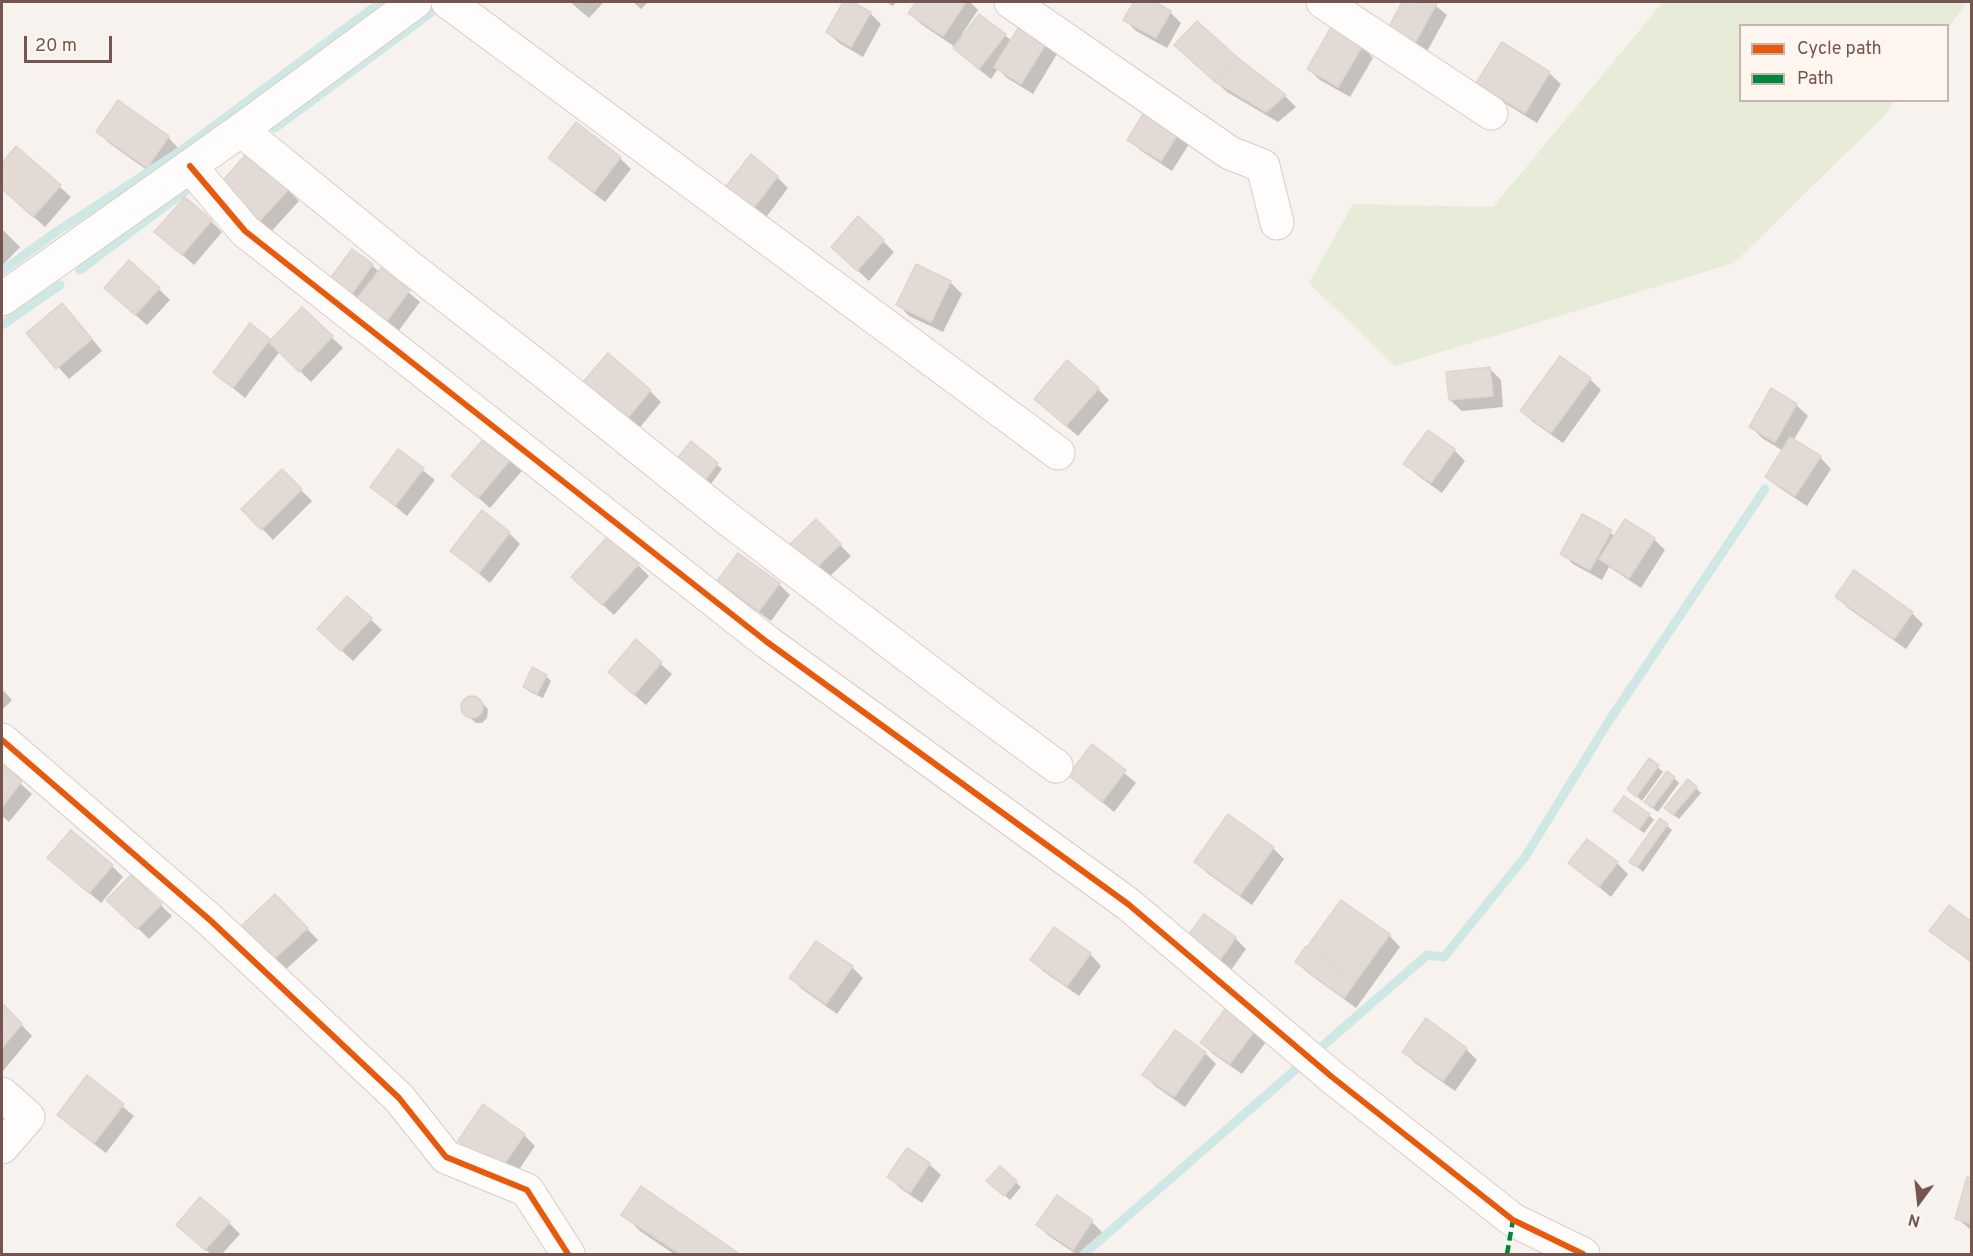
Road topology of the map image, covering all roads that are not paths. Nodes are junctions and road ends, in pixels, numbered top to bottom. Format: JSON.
{"nodes":[{"id":1,"x":415,"y":2,"type":"edge"},
{"id":2,"x":448,"y":2,"type":"edge"},
{"id":3,"x":1011,"y":2,"type":"edge"},
{"id":4,"x":1323,"y":2,"type":"edge"},
{"id":5,"x":1491,"y":113,"type":"dead end"},
{"id":6,"x":241,"y":130,"type":"junction"},
{"id":7,"x":190,"y":166,"type":"junction"},
{"id":8,"x":1277,"y":223,"type":"dead end"},
{"id":9,"x":2,"y":299,"type":"edge"},
{"id":10,"x":1058,"y":453,"type":"dead end"},
{"id":11,"x":2,"y":740,"type":"edge"},
{"id":12,"x":1056,"y":766,"type":"dead end"},
{"id":13,"x":2,"y":1094,"type":"edge"},
{"id":14,"x":2,"y":1148,"type":"edge"},
{"id":15,"x":568,"y":1254,"type":"edge"},
{"id":16,"x":1583,"y":1254,"type":"edge"}],
"edges":[{"from":1,"to":6,"type":"street"},
{"from":2,"to":10,"type":"street"},
{"from":3,"to":8,"type":"street"},
{"from":4,"to":5,"type":"street"},
{"from":6,"to":7,"type":"street"},
{"from":6,"to":12,"type":"street"},
{"from":7,"to":9,"type":"street"},
{"from":7,"to":16,"type":"street"},
{"from":11,"to":15,"type":"street"},
{"from":13,"to":14,"type":"street"}]}
